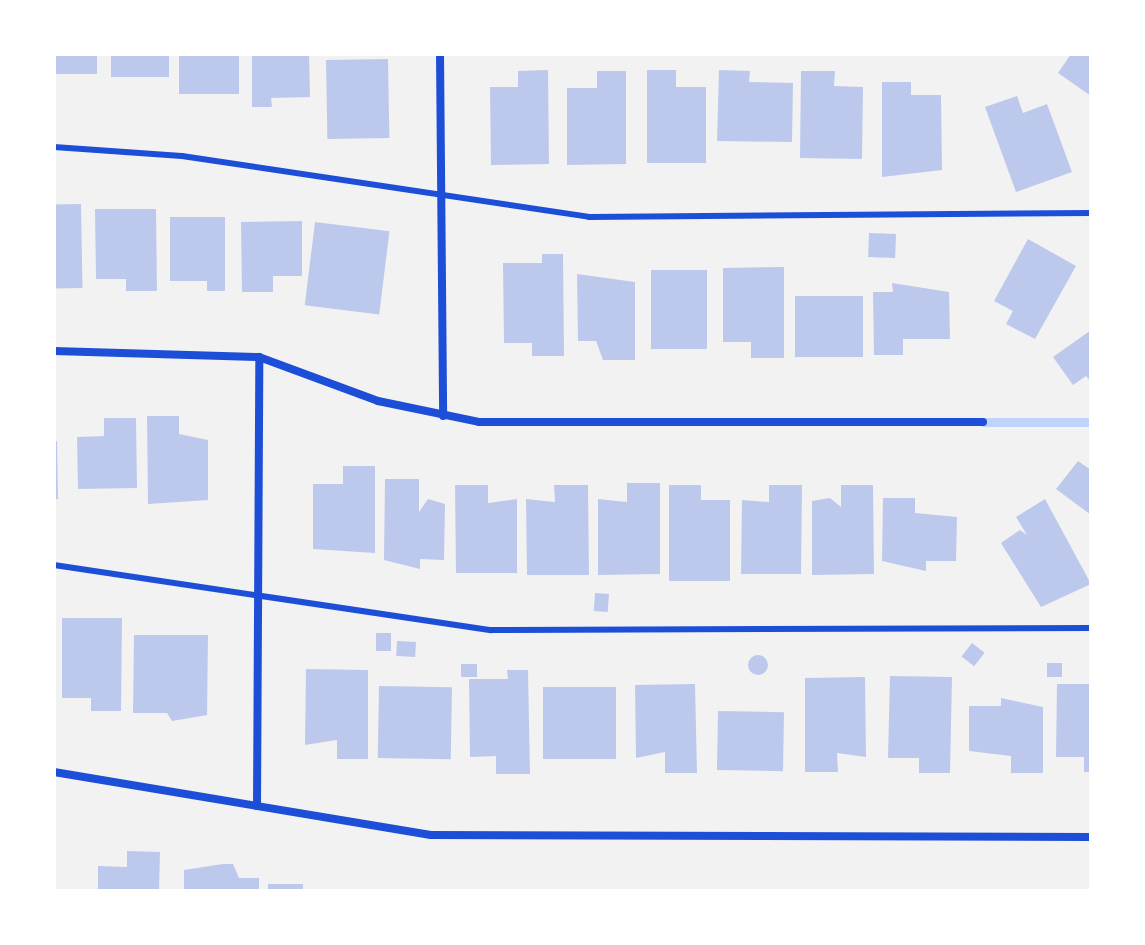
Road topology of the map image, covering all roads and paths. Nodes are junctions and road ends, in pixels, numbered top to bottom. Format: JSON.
{"nodes":[{"id":1,"x":440,"y":54,"type":"edge"},
{"id":2,"x":54,"y":147,"type":"edge"},
{"id":3,"x":441,"y":192,"type":"junction"},
{"id":4,"x":1091,"y":213,"type":"edge"},
{"id":5,"x":54,"y":351,"type":"edge"},
{"id":6,"x":259,"y":357,"type":"junction"},
{"id":7,"x":443,"y":416,"type":"junction"},
{"id":8,"x":983,"y":422,"type":"dead end"},
{"id":9,"x":54,"y":565,"type":"edge"},
{"id":10,"x":258,"y":592,"type":"junction"},
{"id":11,"x":1091,"y":628,"type":"edge"},
{"id":12,"x":54,"y":772,"type":"edge"},
{"id":13,"x":257,"y":806,"type":"junction"},
{"id":14,"x":1091,"y":837,"type":"edge"}],
"edges":[{"from":1,"to":3,"type":"street"},
{"from":2,"to":3,"type":"lane"},
{"from":3,"to":4,"type":"lane"},
{"from":3,"to":7,"type":"street"},
{"from":5,"to":6,"type":"street"},
{"from":6,"to":7,"type":"street"},
{"from":6,"to":10,"type":"street"},
{"from":7,"to":8,"type":"street"},
{"from":9,"to":10,"type":"lane"},
{"from":10,"to":11,"type":"lane"},
{"from":10,"to":13,"type":"street"},
{"from":12,"to":13,"type":"street"},
{"from":13,"to":14,"type":"street"}]}
